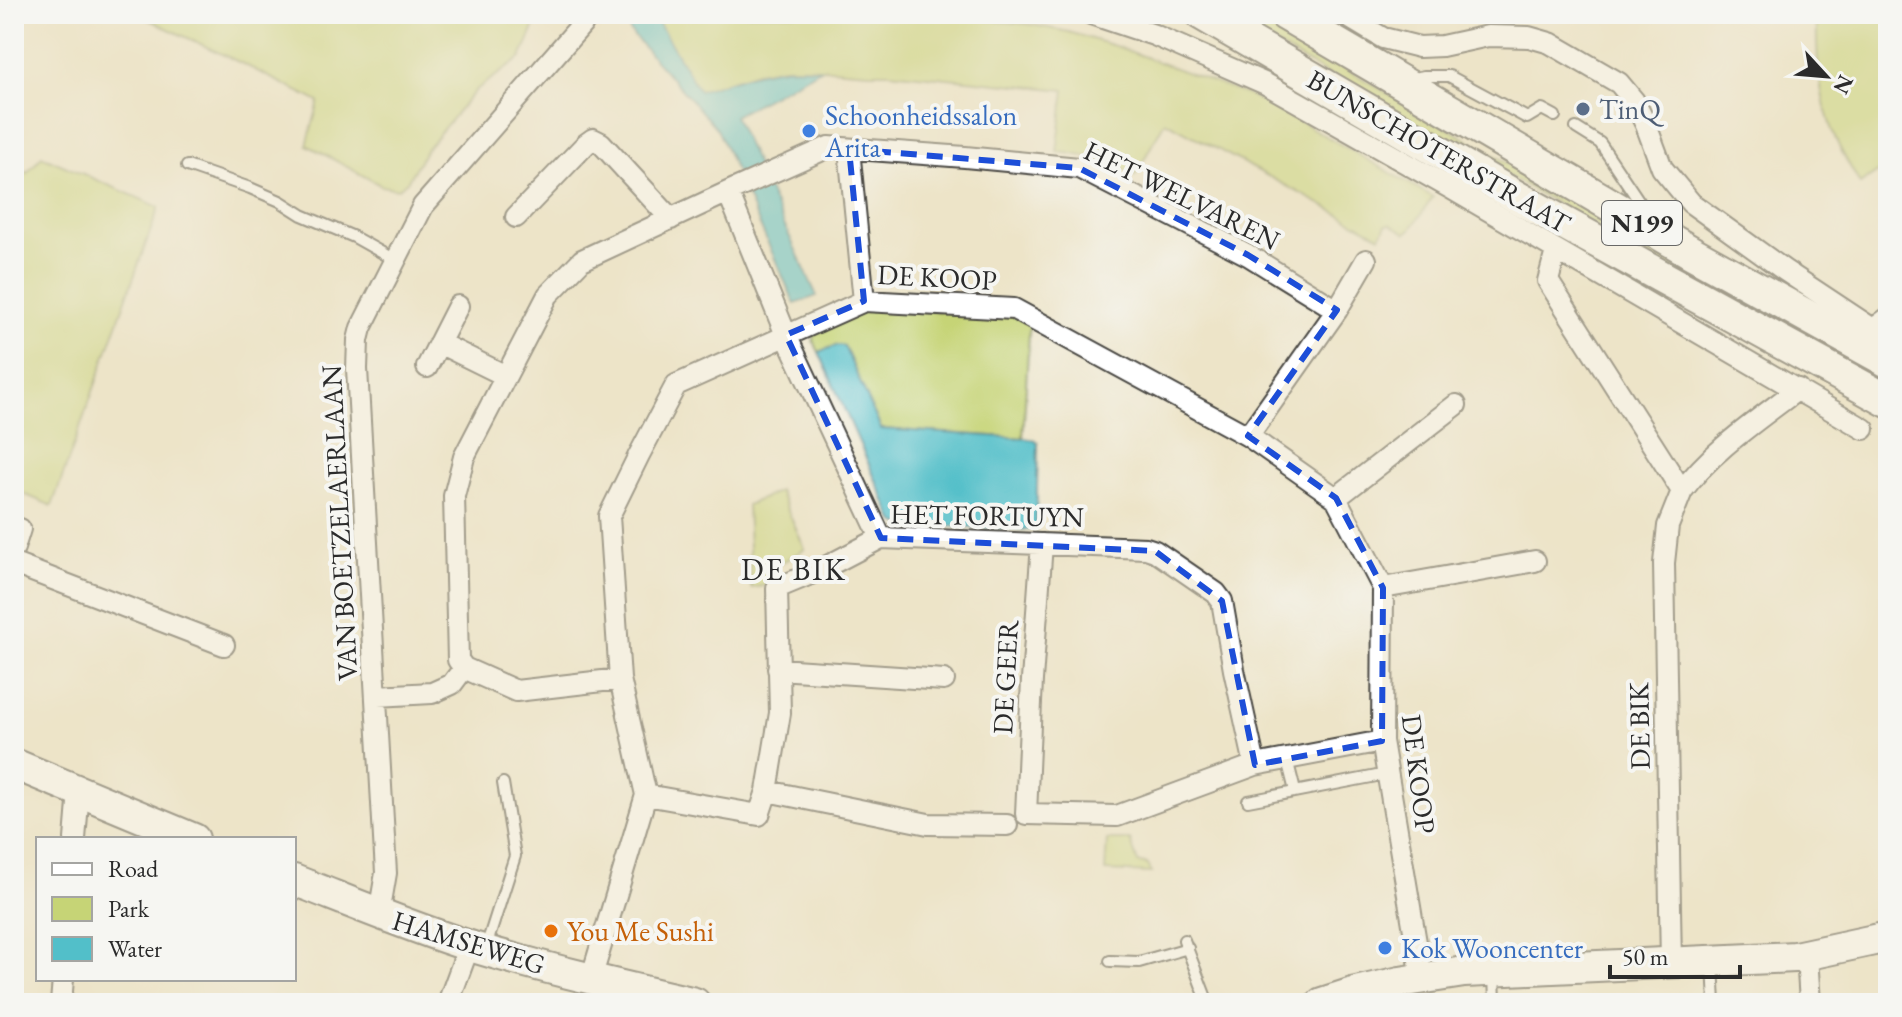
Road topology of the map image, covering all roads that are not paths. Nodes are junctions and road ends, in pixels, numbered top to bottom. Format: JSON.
{"nodes":[{"id":1,"x":591,"y":14,"type":"edge"},
{"id":2,"x":1091,"y":14,"type":"edge"},
{"id":3,"x":1202,"y":14,"type":"edge"},
{"id":4,"x":1285,"y":14,"type":"edge"},
{"id":5,"x":1343,"y":14,"type":"edge"},
{"id":6,"x":1397,"y":81,"type":"junction"},
{"id":7,"x":1555,"y":116,"type":"dead end"},
{"id":8,"x":1576,"y":128,"type":"dead end"},
{"id":9,"x":849,"y":149,"type":"junction"},
{"id":10,"x":187,"y":166,"type":"dead end"},
{"id":11,"x":728,"y":192,"type":"junction"},
{"id":12,"x":516,"y":217,"type":"dead end"},
{"id":13,"x":671,"y":219,"type":"junction"},
{"id":14,"x":1657,"y":232,"type":"junction"},
{"id":15,"x":1556,"y":251,"type":"junction"},
{"id":16,"x":395,"y":260,"type":"junction"},
{"id":17,"x":1366,"y":260,"type":"dead end"},
{"id":18,"x":864,"y":301,"type":"junction"},
{"id":19,"x":458,"y":306,"type":"dead end"},
{"id":20,"x":1337,"y":310,"type":"junction"},
{"id":21,"x":1883,"y":329,"type":"edge"},
{"id":22,"x":786,"y":335,"type":"junction"},
{"id":23,"x":439,"y":343,"type":"junction"},
{"id":24,"x":1888,"y":361,"type":"edge"},
{"id":25,"x":427,"y":367,"type":"dead end"},
{"id":26,"x":506,"y":376,"type":"junction"},
{"id":27,"x":1798,"y":389,"type":"junction"},
{"id":28,"x":1888,"y":401,"type":"edge"},
{"id":29,"x":1456,"y":405,"type":"dead end"},
{"id":30,"x":1864,"y":429,"type":"dead end"},
{"id":31,"x":1248,"y":436,"type":"junction"},
{"id":32,"x":1682,"y":491,"type":"junction"},
{"id":33,"x":1336,"y":498,"type":"junction"},
{"id":34,"x":881,"y":538,"type":"junction"},
{"id":35,"x":1042,"y":544,"type":"junction"},
{"id":36,"x":1535,"y":561,"type":"dead end"},
{"id":37,"x":14,"y":564,"type":"edge"},
{"id":38,"x":1383,"y":588,"type":"junction"},
{"id":39,"x":224,"y":645,"type":"dead end"},
{"id":40,"x":464,"y":668,"type":"junction"},
{"id":41,"x":778,"y":669,"type":"junction"},
{"id":42,"x":620,"y":679,"type":"junction"},
{"id":43,"x":944,"y":680,"type":"dead end"},
{"id":44,"x":377,"y":696,"type":"junction"},
{"id":45,"x":1382,"y":741,"type":"junction"},
{"id":46,"x":1287,"y":759,"type":"junction"},
{"id":47,"x":14,"y":764,"type":"edge"},
{"id":48,"x":1255,"y":765,"type":"junction"},
{"id":49,"x":1387,"y":774,"type":"junction"},
{"id":50,"x":503,"y":783,"type":"dead end"},
{"id":51,"x":79,"y":791,"type":"junction"},
{"id":52,"x":767,"y":791,"type":"junction"},
{"id":53,"x":1295,"y":791,"type":"junction"},
{"id":54,"x":646,"y":795,"type":"junction"},
{"id":55,"x":1248,"y":801,"type":"dead end"},
{"id":56,"x":1007,"y":825,"type":"dead end"},
{"id":57,"x":75,"y":837,"type":"edge"},
{"id":58,"x":189,"y":837,"type":"edge"},
{"id":59,"x":296,"y":881,"type":"edge"},
{"id":60,"x":379,"y":914,"type":"junction"},
{"id":61,"x":1888,"y":937,"type":"edge"},
{"id":62,"x":477,"y":948,"type":"junction"},
{"id":63,"x":1807,"y":955,"type":"junction"},
{"id":64,"x":1110,"y":961,"type":"dead end"},
{"id":65,"x":1713,"y":962,"type":"junction"},
{"id":66,"x":1671,"y":964,"type":"junction"},
{"id":67,"x":1494,"y":970,"type":"junction"},
{"id":68,"x":1422,"y":978,"type":"junction"},
{"id":69,"x":591,"y":979,"type":"junction"},
{"id":70,"x":63,"y":981,"type":"edge"},
{"id":71,"x":61,"y":1003,"type":"edge"},
{"id":72,"x":448,"y":1003,"type":"edge"},
{"id":73,"x":695,"y":1003,"type":"edge"},
{"id":74,"x":1208,"y":1003,"type":"edge"},
{"id":75,"x":1322,"y":1003,"type":"edge"},
{"id":76,"x":1495,"y":1003,"type":"edge"},
{"id":77,"x":1715,"y":1003,"type":"edge"},
{"id":78,"x":1810,"y":1003,"type":"edge"}],
"edges":[{"from":1,"to":16,"type":"street","name":"VAN BOETZELAERLAAN"},
{"from":2,"to":15,"type":"street"},
{"from":3,"to":28,"type":"main road","name":"BUNSCHOTERSTRAAT","number":"N199"},
{"from":4,"to":6,"type":"main road","name":"BUNSCHOTERSTRAAT","number":"N199"},
{"from":5,"to":21,"type":"street"},
{"from":6,"to":7,"type":"lane"},
{"from":6,"to":14,"type":"main road","name":"BUNSCHOTERSTRAAT","number":"N199"},
{"from":8,"to":14,"type":"lane"},
{"from":9,"to":11,"type":"street","name":"HET WELVAREN"},
{"from":9,"to":18,"type":"street"},
{"from":9,"to":20,"type":"street","name":"HET WELVAREN"},
{"from":10,"to":16,"type":"lane"},
{"from":11,"to":13,"type":"street","name":"HET WELVAREN"},
{"from":11,"to":22,"type":"street"},
{"from":12,"to":13,"type":"street"},
{"from":13,"to":26,"type":"street","name":"HET WELVAREN"},
{"from":14,"to":24,"type":"main road","name":"BUNSCHOTERSTRAAT","number":"N199"},
{"from":15,"to":27,"type":"street"},
{"from":15,"to":32,"type":"street"},
{"from":16,"to":44,"type":"street","name":"VAN BOETZELAERLAAN"},
{"from":17,"to":20,"type":"street"},
{"from":18,"to":22,"type":"street","name":"DE KOOP"},
{"from":18,"to":31,"type":"street","name":"DE KOOP"},
{"from":19,"to":23,"type":"street"},
{"from":20,"to":31,"type":"street"},
{"from":22,"to":34,"type":"street"},
{"from":22,"to":42,"type":"street","name":"DE KOOP"},
{"from":23,"to":25,"type":"street"},
{"from":23,"to":26,"type":"street"},
{"from":26,"to":40,"type":"street","name":"HET WELVAREN"},
{"from":27,"to":30,"type":"street"},
{"from":27,"to":32,"type":"street","name":"DE BIK"},
{"from":29,"to":33,"type":"street"},
{"from":31,"to":33,"type":"street","name":"DE KOOP"},
{"from":32,"to":66,"type":"street","name":"DE BIK"},
{"from":33,"to":38,"type":"street","name":"DE KOOP"},
{"from":34,"to":35,"type":"street","name":"HET FORTUYN"},
{"from":34,"to":41,"type":"street","name":"HET FORTUYN"},
{"from":35,"to":48,"type":"street","name":"HET FORTUYN"},
{"from":35,"to":48,"type":"street","name":"DE GEER"},
{"from":36,"to":38,"type":"street"},
{"from":37,"to":39,"type":"street"},
{"from":38,"to":45,"type":"street","name":"DE KOOP"},
{"from":40,"to":42,"type":"street"},
{"from":40,"to":44,"type":"street"},
{"from":41,"to":43,"type":"street"},
{"from":41,"to":52,"type":"street","name":"HET FORTUYN"},
{"from":42,"to":54,"type":"street","name":"DE KOOP"},
{"from":44,"to":60,"type":"street","name":"VAN BOETZELAERLAAN"},
{"from":45,"to":46,"type":"street"},
{"from":45,"to":49,"type":"street","name":"DE KOOP"},
{"from":46,"to":48,"type":"street"},
{"from":46,"to":53,"type":"lane"},
{"from":47,"to":51,"type":"street"},
{"from":49,"to":53,"type":"lane"},
{"from":49,"to":68,"type":"street","name":"DE KOOP"},
{"from":50,"to":62,"type":"lane"},
{"from":51,"to":57,"type":"street"},
{"from":51,"to":58,"type":"street"},
{"from":52,"to":54,"type":"street"},
{"from":52,"to":56,"type":"street"},
{"from":53,"to":55,"type":"lane"},
{"from":54,"to":69,"type":"street","name":"DE KOOP"},
{"from":59,"to":60,"type":"street","name":"HAMSEWEG"},
{"from":60,"to":62,"type":"street","name":"HAMSEWEG"},
{"from":61,"to":63,"type":"street"},
{"from":62,"to":69,"type":"street","name":"HAMSEWEG"},
{"from":62,"to":72,"type":"street"},
{"from":63,"to":65,"type":"street"},
{"from":63,"to":78,"type":"street"},
{"from":64,"to":74,"type":"lane"},
{"from":65,"to":66,"type":"street"},
{"from":65,"to":77,"type":"lane"},
{"from":66,"to":67,"type":"street"},
{"from":67,"to":68,"type":"street"},
{"from":67,"to":76,"type":"lane"},
{"from":68,"to":75,"type":"street"},
{"from":69,"to":73,"type":"street","name":"HAMSEWEG"},
{"from":70,"to":71,"type":"street"}]}
